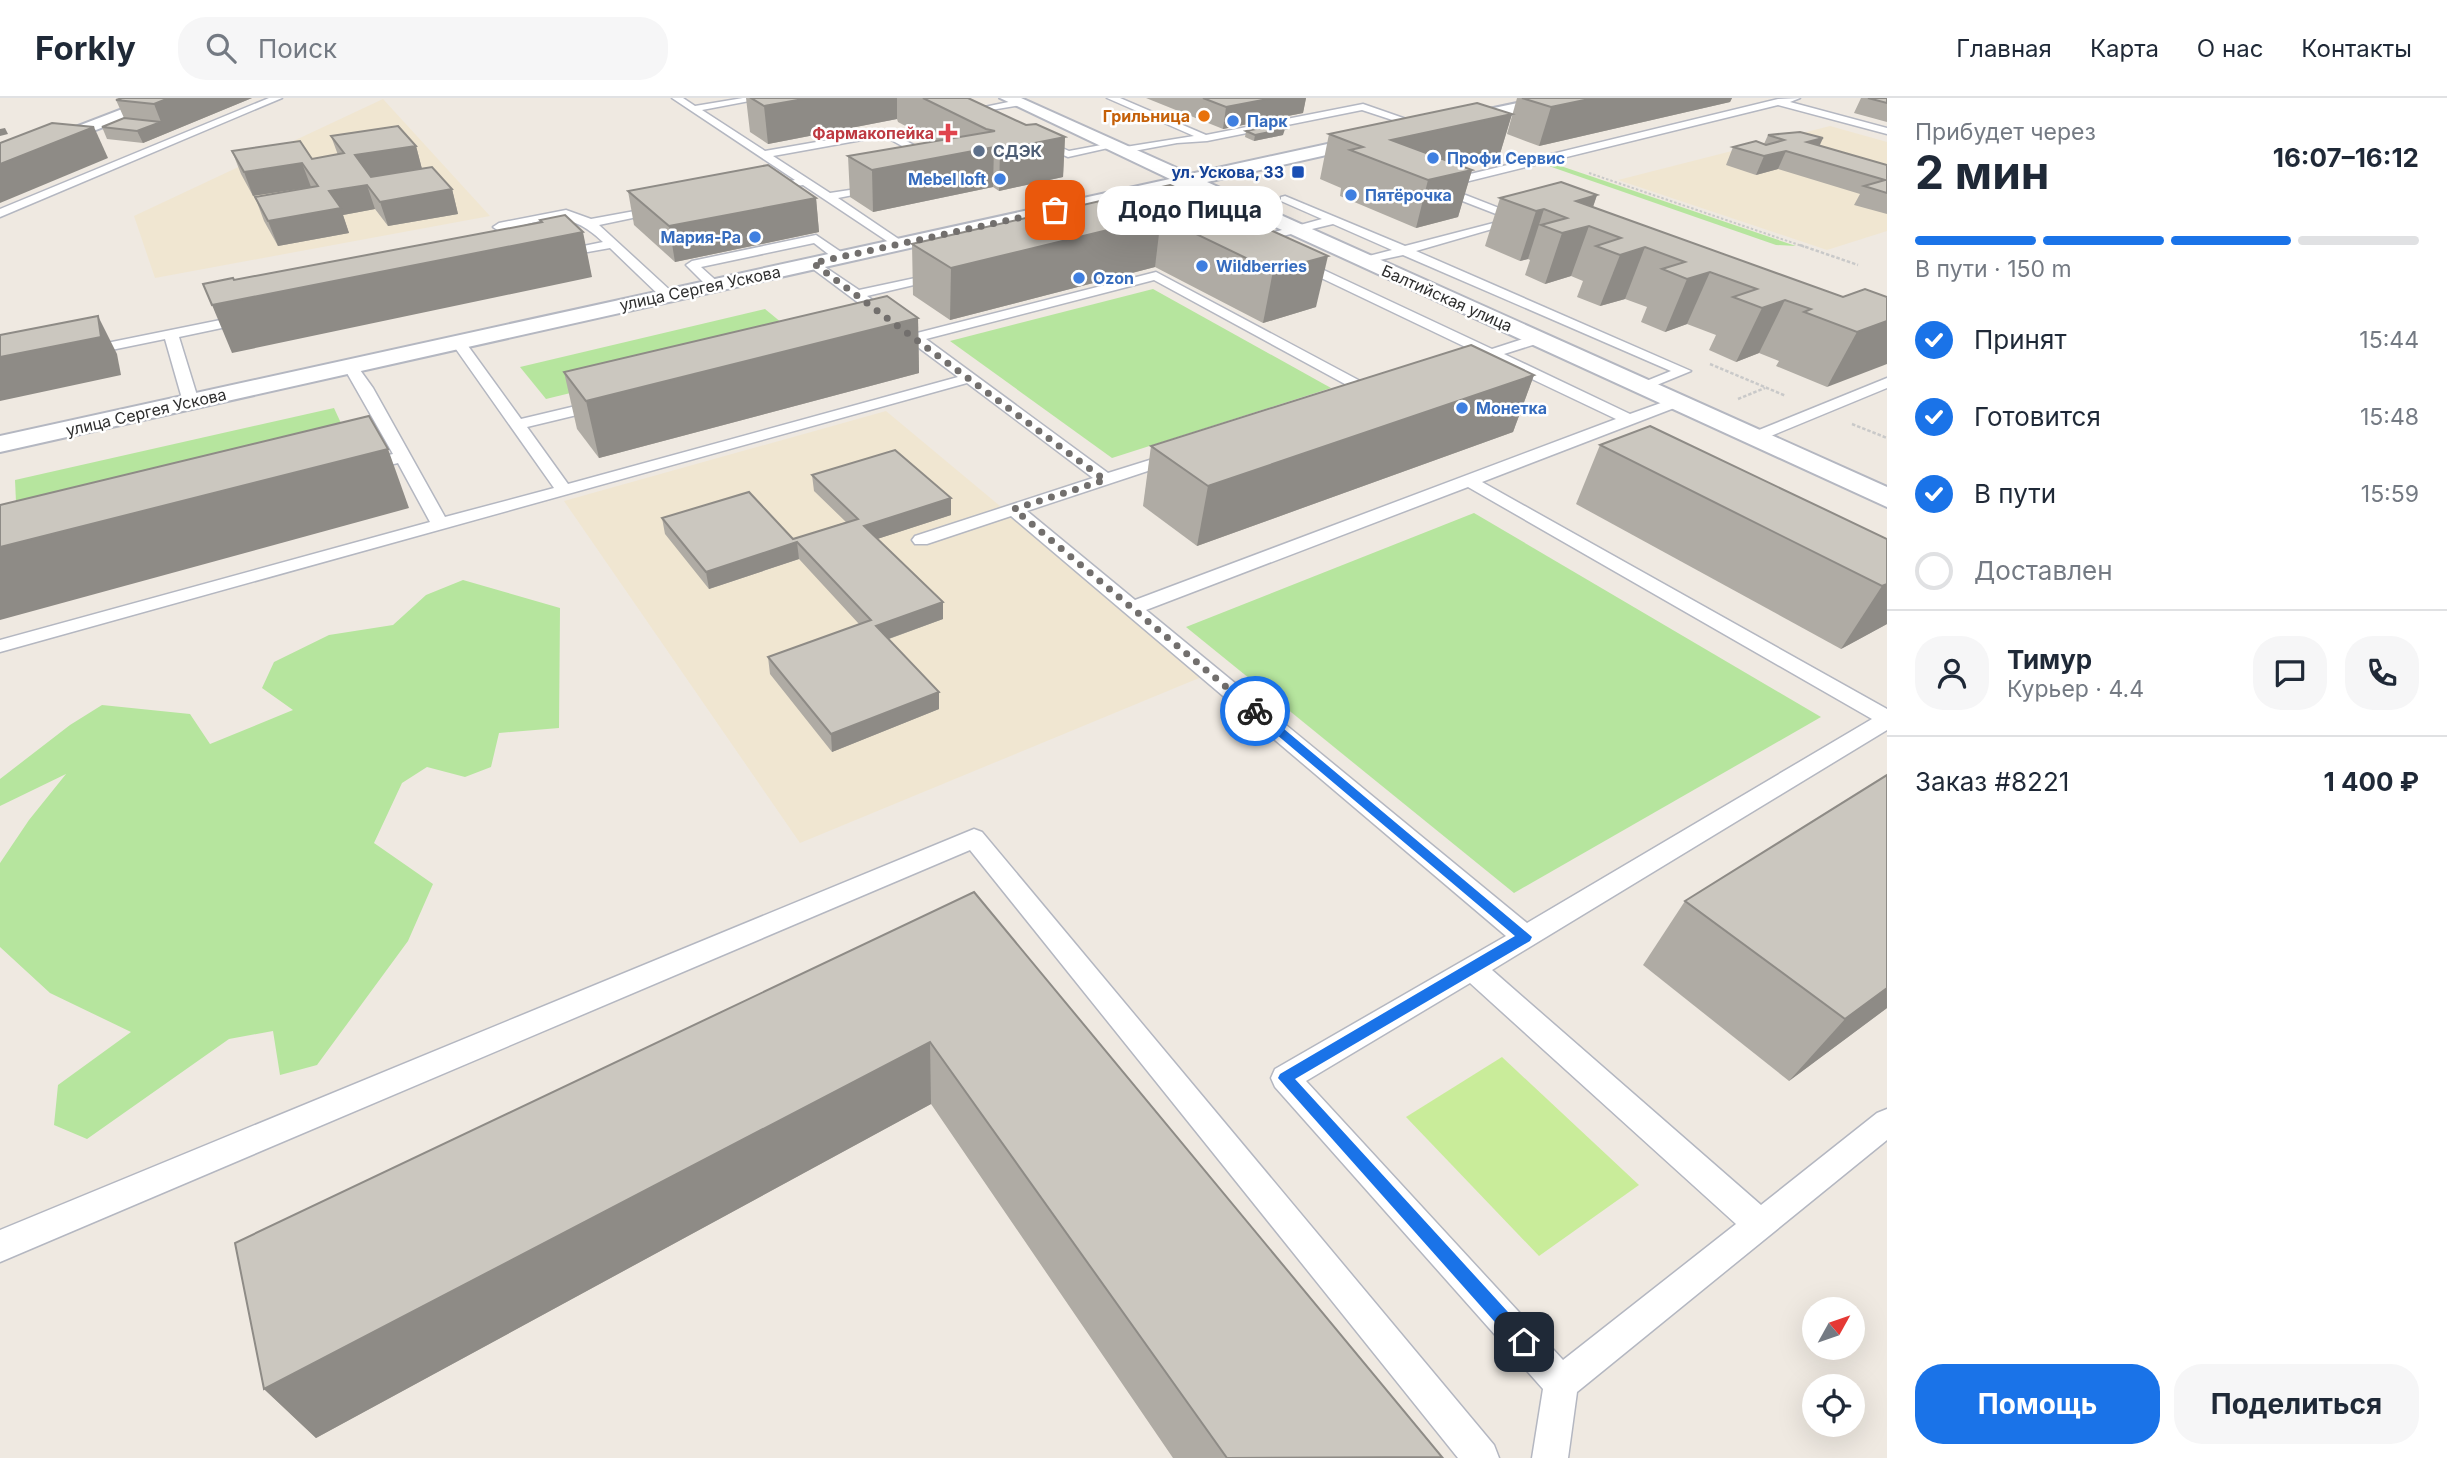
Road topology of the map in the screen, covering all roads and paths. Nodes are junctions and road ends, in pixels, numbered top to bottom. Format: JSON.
{"nodes":[{"id":1,"x":165,"y":98,"type":"edge"},
{"id":2,"x":277,"y":98,"type":"edge"},
{"id":3,"x":677,"y":98,"type":"edge"},
{"id":4,"x":760,"y":98,"type":"edge"},
{"id":5,"x":1112,"y":98,"type":"edge"},
{"id":6,"x":1564,"y":98,"type":"edge"},
{"id":7,"x":1762,"y":98,"type":"edge"},
{"id":8,"x":1795,"y":98,"type":"edge"},
{"id":9,"x":1013,"y":100,"type":"edge"},
{"id":10,"x":1778,"y":102,"type":"junction"},
{"id":11,"x":693,"y":108,"type":"junction"},
{"id":12,"x":998,"y":121,"type":"edge"},
{"id":13,"x":736,"y":127,"type":"dead end"},
{"id":14,"x":723,"y":129,"type":"junction"},
{"id":15,"x":1431,"y":129,"type":"junction"},
{"id":16,"x":1887,"y":131,"type":"edge"},
{"id":17,"x":1021,"y":132,"type":"edge"},
{"id":18,"x":1207,"y":138,"type":"junction"},
{"id":19,"x":39,"y":147,"type":"junction"},
{"id":20,"x":1117,"y":148,"type":"junction"},
{"id":21,"x":60,"y":149,"type":"edge"},
{"id":22,"x":110,"y":155,"type":"dead end"},
{"id":23,"x":762,"y":155,"type":"junction"},
{"id":24,"x":1507,"y":155,"type":"dead end"},
{"id":25,"x":135,"y":158,"type":"junction"},
{"id":26,"x":1546,"y":159,"type":"junction"},
{"id":27,"x":0,"y":162,"type":"edge"},
{"id":28,"x":1529,"y":163,"type":"junction"},
{"id":29,"x":944,"y":165,"type":"edge"},
{"id":30,"x":1188,"y":180,"type":"junction"},
{"id":31,"x":803,"y":182,"type":"junction"},
{"id":32,"x":891,"y":184,"type":"edge"},
{"id":33,"x":750,"y":192,"type":"edge"},
{"id":34,"x":827,"y":197,"type":"junction"},
{"id":35,"x":1285,"y":199,"type":"dead end"},
{"id":36,"x":670,"y":207,"type":"edge"},
{"id":37,"x":0,"y":213,"type":"edge"},
{"id":38,"x":1334,"y":220,"type":"junction"},
{"id":39,"x":590,"y":223,"type":"junction"},
{"id":40,"x":499,"y":227,"type":"edge"},
{"id":41,"x":1296,"y":229,"type":"junction"},
{"id":42,"x":613,"y":244,"type":"junction"},
{"id":43,"x":900,"y":244,"type":"junction"},
{"id":44,"x":1404,"y":250,"type":"junction"},
{"id":45,"x":840,"y":257,"type":"junction"},
{"id":46,"x":546,"y":258,"type":"edge"},
{"id":47,"x":1365,"y":261,"type":"junction"},
{"id":48,"x":813,"y":263,"type":"junction"},
{"id":49,"x":1858,"y":265,"type":"dead end"},
{"id":50,"x":950,"y":272,"type":"edge"},
{"id":51,"x":715,"y":285,"type":"junction"},
{"id":52,"x":667,"y":295,"type":"junction"},
{"id":53,"x":856,"y":295,"type":"junction"},
{"id":54,"x":264,"y":315,"type":"edge"},
{"id":55,"x":171,"y":334,"type":"junction"},
{"id":56,"x":902,"y":334,"type":"junction"},
{"id":57,"x":1537,"y":339,"type":"junction"},
{"id":58,"x":458,"y":342,"type":"junction"},
{"id":59,"x":1491,"y":354,"type":"junction"},
{"id":60,"x":66,"y":355,"type":"edge"},
{"id":61,"x":350,"y":366,"type":"junction"},
{"id":62,"x":1434,"y":372,"type":"edge"},
{"id":63,"x":968,"y":378,"type":"junction"},
{"id":64,"x":1887,"y":383,"type":"edge"},
{"id":65,"x":1397,"y":384,"type":"edge"},
{"id":66,"x":1642,"y":386,"type":"junction"},
{"id":67,"x":1372,"y":393,"type":"junction"},
{"id":68,"x":1347,"y":401,"type":"edge"},
{"id":69,"x":191,"y":402,"type":"junction"},
{"id":70,"x":611,"y":402,"type":"edge"},
{"id":71,"x":1677,"y":402,"type":"junction"},
{"id":72,"x":1630,"y":420,"type":"junction"},
{"id":73,"x":518,"y":425,"type":"junction"},
{"id":74,"x":1592,"y":434,"type":"junction"},
{"id":75,"x":1755,"y":438,"type":"junction"},
{"id":76,"x":0,"y":444,"type":"edge"},
{"id":77,"x":1617,"y":447,"type":"edge"},
{"id":78,"x":1194,"y":450,"type":"edge"},
{"id":79,"x":402,"y":457,"type":"junction"},
{"id":80,"x":349,"y":470,"type":"edge"},
{"id":81,"x":1105,"y":480,"type":"junction"},
{"id":82,"x":1469,"y":481,"type":"junction"},
{"id":83,"x":564,"y":490,"type":"junction"},
{"id":84,"x":1887,"y":498,"type":"edge"},
{"id":85,"x":1014,"y":509,"type":"junction"},
{"id":86,"x":440,"y":524,"type":"junction"},
{"id":87,"x":921,"y":540,"type":"dead end"},
{"id":88,"x":1133,"y":608,"type":"junction"},
{"id":89,"x":0,"y":646,"type":"edge"},
{"id":90,"x":1887,"y":719,"type":"edge"},
{"id":91,"x":1525,"y":937,"type":"junction"},
{"id":92,"x":1472,"y":969,"type":"junction"},
{"id":93,"x":1887,"y":1122,"type":"edge"},
{"id":94,"x":1760,"y":1224,"type":"junction"},
{"id":95,"x":0,"y":1246,"type":"edge"},
{"id":96,"x":1560,"y":1383,"type":"junction"},
{"id":97,"x":1481,"y":1458,"type":"edge"},
{"id":98,"x":1550,"y":1458,"type":"edge"}],
"edges":[{"from":1,"to":19,"type":"street"},
{"from":2,"to":25,"type":"lane"},
{"from":3,"to":11,"type":"lane"},
{"from":4,"to":11,"type":"lane"},
{"from":5,"to":18,"type":"lane"},
{"from":6,"to":15,"type":"street","name":"улица Сергея Ускова"},
{"from":7,"to":10,"type":"lane"},
{"from":8,"to":10,"type":"lane"},
{"from":9,"to":12,"type":"lane"},
{"from":9,"to":20,"type":"street","name":"Балтийская улица"},
{"from":10,"to":16,"type":"lane"},
{"from":10,"to":26,"type":"lane"},
{"from":11,"to":14,"type":"lane"},
{"from":13,"to":14,"type":"lane"},
{"from":14,"to":23,"type":"lane"},
{"from":15,"to":18,"type":"lane"},
{"from":15,"to":30,"type":"street","name":"улица Сергея Ускова"},
{"from":17,"to":20,"type":"lane"},
{"from":18,"to":20,"type":"lane"},
{"from":19,"to":21,"type":"lane"},
{"from":19,"to":27,"type":"street"},
{"from":20,"to":30,"type":"street","name":"Балтийская улица"},
{"from":22,"to":25,"type":"lane"},
{"from":23,"to":29,"type":"lane"},
{"from":23,"to":31,"type":"lane"},
{"from":24,"to":28,"type":"lane"},
{"from":25,"to":37,"type":"lane"},
{"from":26,"to":28,"type":"lane"},
{"from":26,"to":49,"type":"path"},
{"from":28,"to":44,"type":"lane"},
{"from":30,"to":41,"type":"street","name":"Балтийская улица"},
{"from":30,"to":43,"type":"street","name":"улица Сергея Ускова"},
{"from":31,"to":33,"type":"lane"},
{"from":31,"to":34,"type":"lane"},
{"from":32,"to":34,"type":"lane"},
{"from":34,"to":43,"type":"lane"},
{"from":35,"to":38,"type":"lane"},
{"from":36,"to":39,"type":"lane"},
{"from":38,"to":41,"type":"lane"},
{"from":38,"to":44,"type":"lane"},
{"from":39,"to":40,"type":"lane"},
{"from":39,"to":42,"type":"lane"},
{"from":41,"to":47,"type":"street","name":"Балтийская улица"},
{"from":41,"to":59,"type":"lane"},
{"from":42,"to":46,"type":"lane"},
{"from":42,"to":52,"type":"lane"},
{"from":43,"to":45,"type":"street","name":"улица Сергея Ускова"},
{"from":44,"to":47,"type":"lane"},
{"from":44,"to":66,"type":"lane"},
{"from":45,"to":48,"type":"street","name":"улица Сергея Ускова"},
{"from":45,"to":51,"type":"lane"},
{"from":47,"to":57,"type":"street","name":"Балтийская улица"},
{"from":48,"to":51,"type":"street","name":"улица Сергея Ускова"},
{"from":48,"to":53,"type":"lane"},
{"from":50,"to":53,"type":"lane"},
{"from":51,"to":52,"type":"street","name":"улица Сергея Ускова"},
{"from":52,"to":58,"type":"street","name":"улица Сергея Ускова"},
{"from":53,"to":56,"type":"lane"},
{"from":54,"to":55,"type":"lane"},
{"from":55,"to":60,"type":"lane"},
{"from":55,"to":69,"type":"lane"},
{"from":56,"to":63,"type":"lane"},
{"from":56,"to":67,"type":"lane"},
{"from":57,"to":59,"type":"lane"},
{"from":57,"to":66,"type":"street","name":"Балтийская улица"},
{"from":58,"to":61,"type":"street","name":"улица Сергея Ускова"},
{"from":58,"to":73,"type":"lane"},
{"from":59,"to":62,"type":"lane"},
{"from":59,"to":72,"type":"lane"},
{"from":61,"to":69,"type":"street","name":"улица Сергея Ускова"},
{"from":61,"to":79,"type":"lane"},
{"from":63,"to":81,"type":"lane"},
{"from":63,"to":83,"type":"lane"},
{"from":64,"to":75,"type":"lane"},
{"from":65,"to":67,"type":"lane"},
{"from":66,"to":71,"type":"street","name":"Балтийская улица"},
{"from":67,"to":68,"type":"lane"},
{"from":69,"to":76,"type":"street","name":"улица Сергея Ускова"},
{"from":70,"to":73,"type":"lane"},
{"from":71,"to":72,"type":"lane"},
{"from":71,"to":75,"type":"street","name":"Балтийская улица"},
{"from":72,"to":74,"type":"lane"},
{"from":73,"to":83,"type":"lane"},
{"from":74,"to":77,"type":"lane"},
{"from":74,"to":82,"type":"lane"},
{"from":75,"to":84,"type":"street","name":"Балтийская улица"},
{"from":78,"to":81,"type":"lane"},
{"from":79,"to":80,"type":"lane"},
{"from":79,"to":86,"type":"lane"},
{"from":81,"to":85,"type":"lane"},
{"from":82,"to":88,"type":"lane"},
{"from":82,"to":90,"type":"lane"},
{"from":83,"to":86,"type":"lane"},
{"from":85,"to":87,"type":"lane"},
{"from":85,"to":88,"type":"lane"},
{"from":86,"to":89,"type":"lane"},
{"from":88,"to":91,"type":"lane"},
{"from":90,"to":91,"type":"lane"},
{"from":91,"to":92,"type":"lane"},
{"from":92,"to":94,"type":"lane"},
{"from":92,"to":96,"type":"lane"},
{"from":93,"to":94,"type":"lane"},
{"from":94,"to":96,"type":"lane"},
{"from":95,"to":97,"type":"lane"},
{"from":96,"to":98,"type":"lane"}]}
